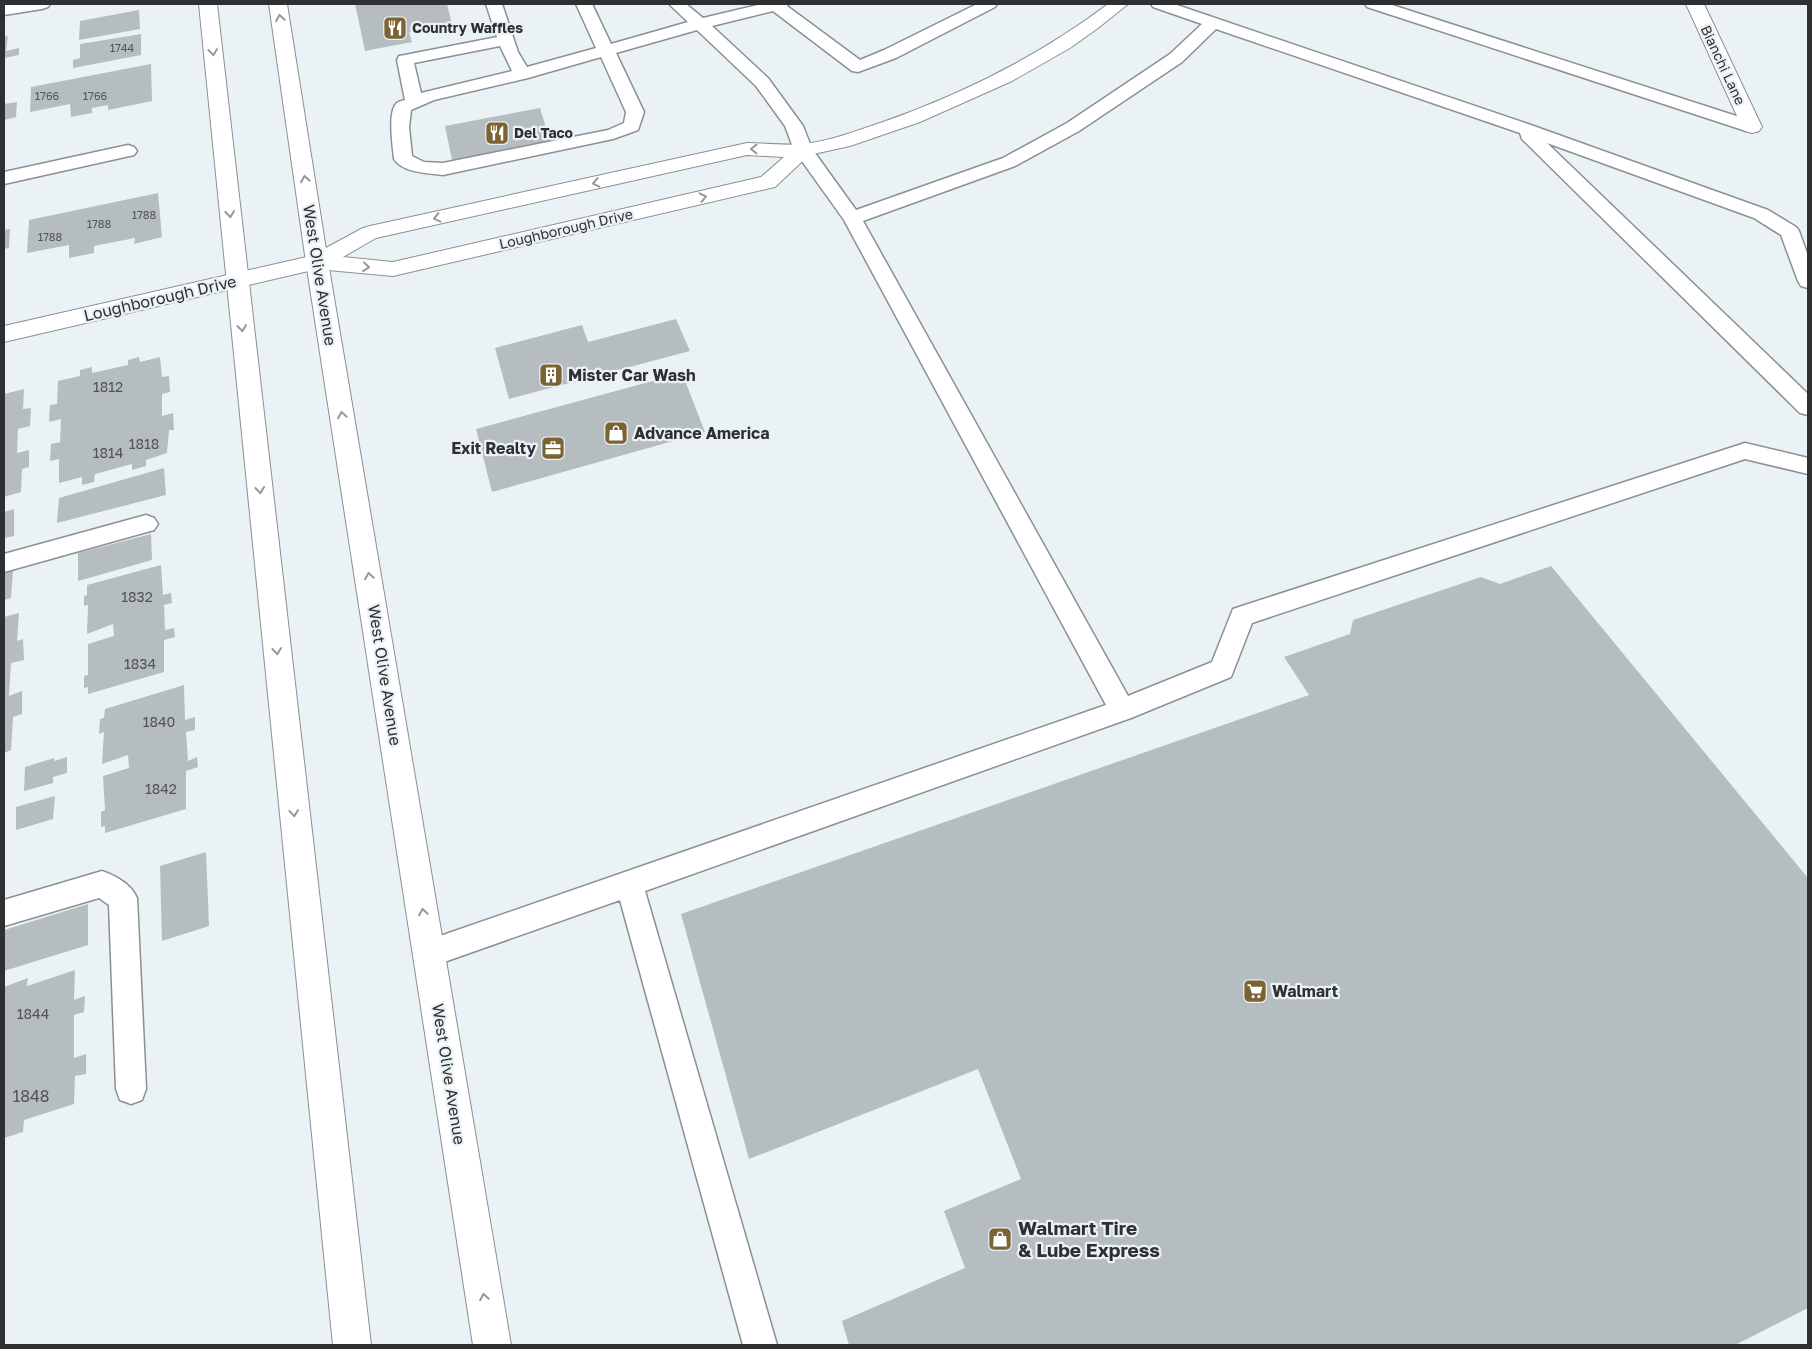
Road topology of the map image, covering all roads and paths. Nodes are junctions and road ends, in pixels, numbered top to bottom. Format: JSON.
{"nodes":[{"id":1,"x":42,"y":4,"type":"edge"},
{"id":2,"x":208,"y":4,"type":"edge"},
{"id":3,"x":278,"y":4,"type":"edge"},
{"id":4,"x":494,"y":4,"type":"edge"},
{"id":5,"x":584,"y":4,"type":"edge"},
{"id":6,"x":677,"y":4,"type":"edge"},
{"id":7,"x":778,"y":4,"type":"edge"},
{"id":8,"x":989,"y":4,"type":"edge"},
{"id":9,"x":1119,"y":4,"type":"edge"},
{"id":10,"x":1159,"y":4,"type":"edge"},
{"id":11,"x":1373,"y":4,"type":"edge"},
{"id":12,"x":1695,"y":4,"type":"edge"},
{"id":13,"x":4,"y":10,"type":"edge"},
{"id":14,"x":1213,"y":23,"type":"junction"},
{"id":15,"x":700,"y":24,"type":"junction"},
{"id":16,"x":506,"y":40,"type":"junction"},
{"id":17,"x":606,"y":52,"type":"junction"},
{"id":18,"x":522,"y":74,"type":"junction"},
{"id":19,"x":414,"y":102,"type":"junction"},
{"id":20,"x":1752,"y":127,"type":"joint"},
{"id":21,"x":1522,"y":128,"type":"junction"},
{"id":22,"x":803,"y":150,"type":"junction"},
{"id":23,"x":128,"y":151,"type":"dead end"},
{"id":24,"x":4,"y":178,"type":"edge"},
{"id":25,"x":852,"y":218,"type":"junction"},
{"id":26,"x":317,"y":262,"type":"junction"},
{"id":27,"x":237,"y":280,"type":"junction"},
{"id":28,"x":1808,"y":281,"type":"edge"},
{"id":29,"x":4,"y":334,"type":"edge"},
{"id":30,"x":1808,"y":407,"type":"edge"},
{"id":31,"x":1808,"y":466,"type":"edge"},
{"id":32,"x":146,"y":524,"type":"dead end"},
{"id":33,"x":4,"y":563,"type":"edge"},
{"id":34,"x":1122,"y":710,"type":"junction"},
{"id":35,"x":629,"y":883,"type":"junction"},
{"id":36,"x":4,"y":913,"type":"edge"},
{"id":37,"x":430,"y":953,"type":"junction"},
{"id":38,"x":131,"y":1089,"type":"dead end"},
{"id":39,"x":352,"y":1345,"type":"edge"},
{"id":40,"x":492,"y":1345,"type":"edge"},
{"id":41,"x":760,"y":1345,"type":"edge"}],
"edges":[{"from":1,"to":13,"type":"lane"},
{"from":2,"to":27,"type":"main road","one_way":true},
{"from":26,"to":3,"type":"main road","name":"West Olive Avenue","one_way":true},
{"from":4,"to":16,"type":"lane"},
{"from":5,"to":17,"type":"lane"},
{"from":6,"to":15,"type":"lane"},
{"from":7,"to":8,"type":"lane"},
{"from":7,"to":15,"type":"lane"},
{"from":9,"to":22,"type":"main road","name":"Loughborough Drive"},
{"from":10,"to":14,"type":"lane"},
{"from":11,"to":20,"type":"lane"},
{"from":12,"to":20,"type":"main road","name":"Bianchi Lane"},
{"from":14,"to":21,"type":"lane"},
{"from":14,"to":25,"type":"lane"},
{"from":15,"to":17,"type":"lane"},
{"from":15,"to":22,"type":"lane"},
{"from":16,"to":18,"type":"lane"},
{"from":16,"to":19,"type":"lane"},
{"from":17,"to":18,"type":"lane"},
{"from":17,"to":19,"type":"lane"},
{"from":18,"to":19,"type":"lane"},
{"from":21,"to":28,"type":"lane"},
{"from":21,"to":30,"type":"lane"},
{"from":22,"to":25,"type":"lane"},
{"from":22,"to":26,"type":"main road","name":"Loughborough Drive","one_way":true},
{"from":26,"to":22,"type":"main road","name":"Loughborough Drive","one_way":true},
{"from":23,"to":24,"type":"lane"},
{"from":25,"to":34,"type":"lane"},
{"from":26,"to":27,"type":"main road","name":"Loughborough Drive"},
{"from":37,"to":26,"type":"main road","name":"West Olive Avenue","one_way":true},
{"from":27,"to":29,"type":"main road","name":"Loughborough Drive"},
{"from":27,"to":39,"type":"main road","one_way":true},
{"from":31,"to":34,"type":"lane"},
{"from":32,"to":33,"type":"lane"},
{"from":34,"to":35,"type":"lane"},
{"from":35,"to":37,"type":"lane"},
{"from":35,"to":41,"type":"lane"},
{"from":36,"to":38,"type":"lane"},
{"from":40,"to":37,"type":"main road","name":"West Olive Avenue","one_way":true}]}
